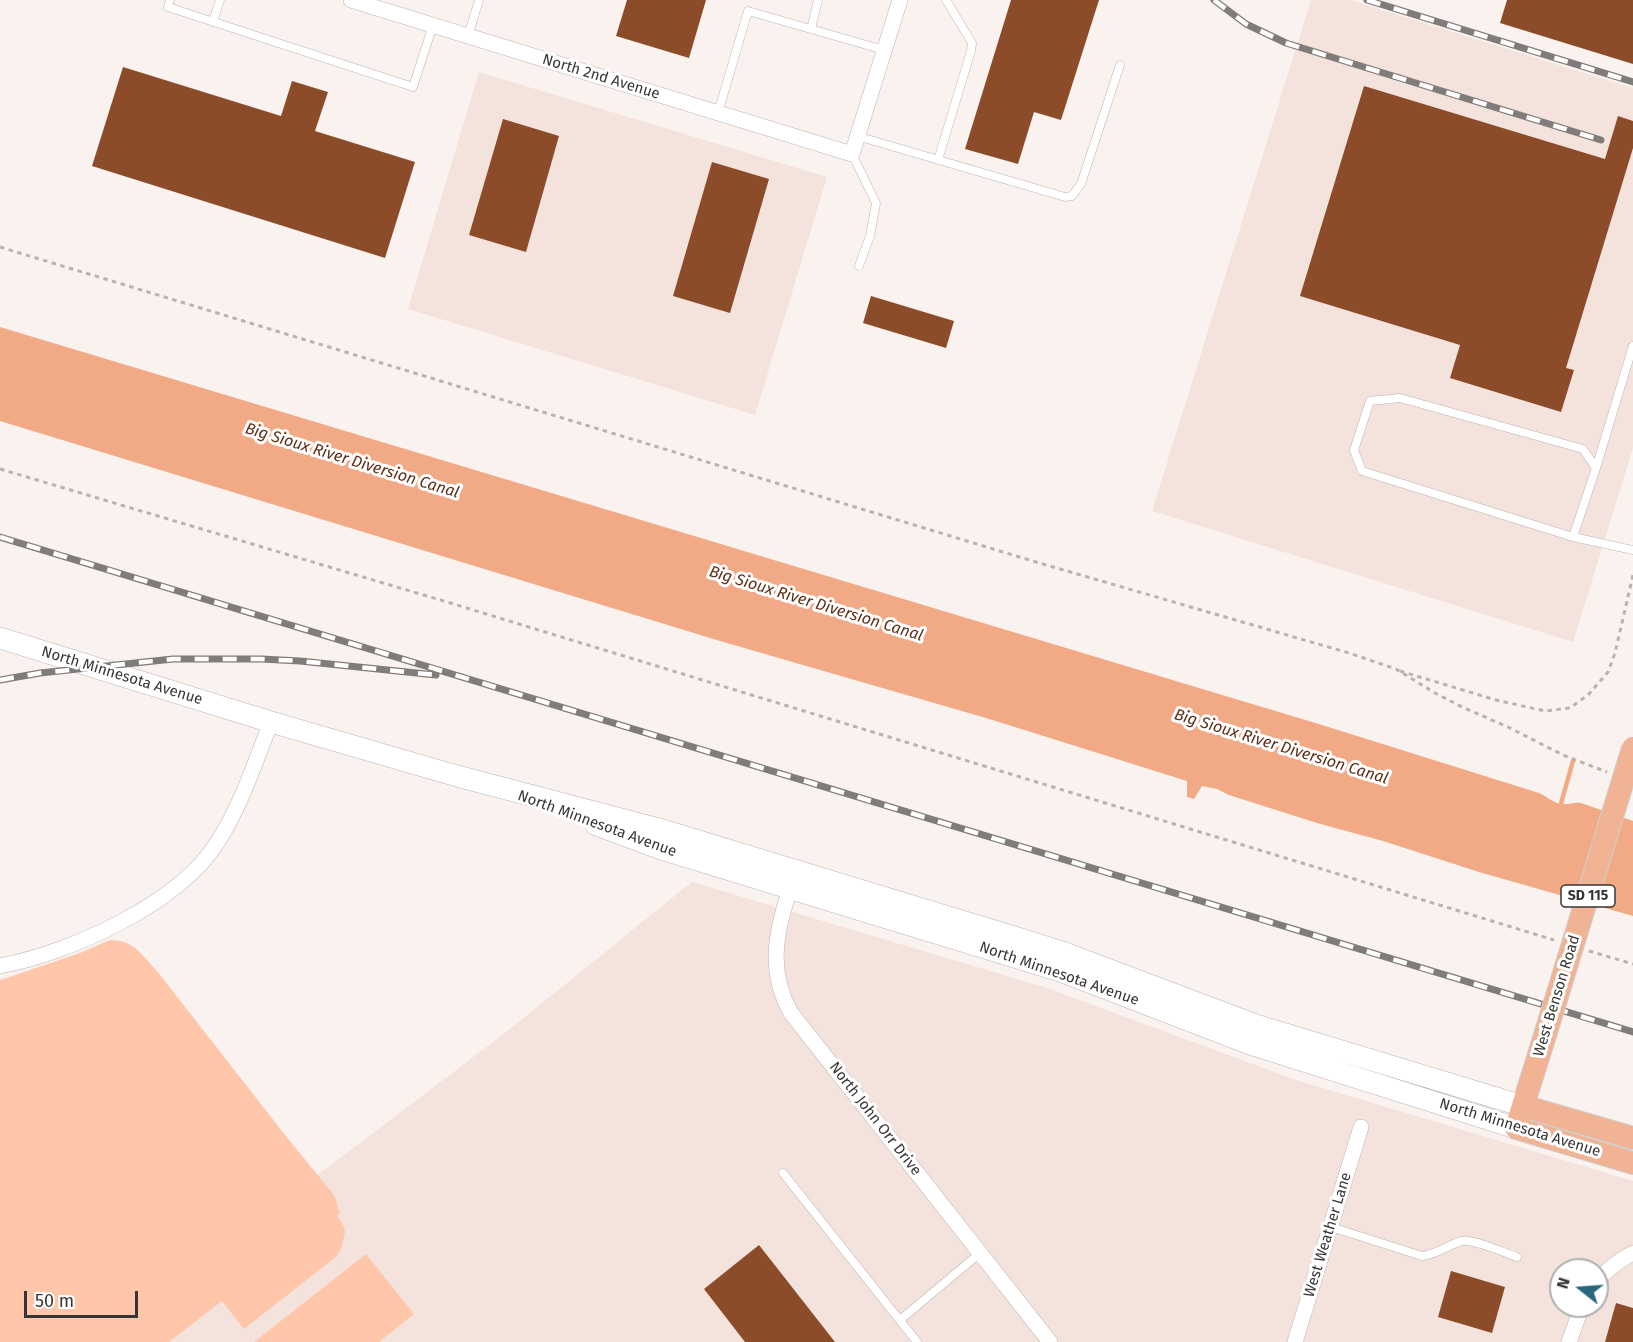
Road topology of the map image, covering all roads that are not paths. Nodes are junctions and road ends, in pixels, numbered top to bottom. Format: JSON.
{"nodes":[{"id":1,"x":170,"y":0,"type":"edge"},
{"id":2,"x":220,"y":0,"type":"edge"},
{"id":3,"x":351,"y":0,"type":"edge"},
{"id":4,"x":479,"y":0,"type":"edge"},
{"id":5,"x":818,"y":0,"type":"edge"},
{"id":6,"x":900,"y":0,"type":"edge"},
{"id":7,"x":946,"y":0,"type":"edge"},
{"id":8,"x":213,"y":22,"type":"junction"},
{"id":9,"x":433,"y":25,"type":"junction"},
{"id":10,"x":811,"y":29,"type":"junction"},
{"id":11,"x":468,"y":36,"type":"junction"},
{"id":12,"x":884,"y":50,"type":"junction"},
{"id":13,"x":1120,"y":64,"type":"dead end"},
{"id":14,"x":718,"y":113,"type":"junction"},
{"id":15,"x":857,"y":136,"type":"junction"},
{"id":16,"x":852,"y":154,"type":"junction"},
{"id":17,"x":938,"y":160,"type":"junction"},
{"id":18,"x":859,"y":266,"type":"dead end"},
{"id":19,"x":1633,"y":346,"type":"edge"},
{"id":20,"x":1596,"y":468,"type":"junction"},
{"id":21,"x":1573,"y":537,"type":"junction"},
{"id":22,"x":1633,"y":550,"type":"edge"},
{"id":23,"x":0,"y":638,"type":"edge"},
{"id":24,"x":271,"y":722,"type":"junction"},
{"id":25,"x":1633,"y":748,"type":"edge"},
{"id":26,"x":793,"y":879,"type":"junction"},
{"id":27,"x":0,"y":966,"type":"edge"},
{"id":28,"x":1523,"y":1106,"type":"junction"},
{"id":29,"x":1361,"y":1127,"type":"dead end"},
{"id":30,"x":1516,"y":1128,"type":"junction"},
{"id":31,"x":1633,"y":1138,"type":"edge"},
{"id":32,"x":1633,"y":1163,"type":"edge"},
{"id":33,"x":783,"y":1173,"type":"dead end"},
{"id":34,"x":1330,"y":1227,"type":"junction"},
{"id":35,"x":980,"y":1252,"type":"junction"},
{"id":36,"x":1633,"y":1253,"type":"edge"},
{"id":37,"x":1517,"y":1257,"type":"dead end"},
{"id":38,"x":1609,"y":1269,"type":"edge"},
{"id":39,"x":1578,"y":1318,"type":"edge"},
{"id":40,"x":900,"y":1320,"type":"junction"},
{"id":41,"x":917,"y":1342,"type":"edge"},
{"id":42,"x":1050,"y":1342,"type":"edge"},
{"id":43,"x":1295,"y":1342,"type":"edge"},
{"id":44,"x":1569,"y":1342,"type":"edge"}],
"edges":[{"from":1,"to":8,"type":"lane"},
{"from":2,"to":8,"type":"lane"},
{"from":3,"to":9,"type":"street","name":"North 2nd Avenue"},
{"from":4,"to":11,"type":"lane"},
{"from":5,"to":10,"type":"lane"},
{"from":6,"to":12,"type":"street"},
{"from":7,"to":17,"type":"lane"},
{"from":8,"to":9,"type":"lane"},
{"from":9,"to":11,"type":"street","name":"North 2nd Avenue"},
{"from":10,"to":12,"type":"lane"},
{"from":10,"to":14,"type":"lane"},
{"from":11,"to":14,"type":"street","name":"North 2nd Avenue"},
{"from":12,"to":15,"type":"street"},
{"from":13,"to":17,"type":"lane"},
{"from":14,"to":16,"type":"street","name":"North 2nd Avenue"},
{"from":15,"to":16,"type":"street"},
{"from":15,"to":17,"type":"lane"},
{"from":16,"to":18,"type":"lane"},
{"from":19,"to":20,"type":"lane"},
{"from":20,"to":21,"type":"lane"},
{"from":20,"to":21,"type":"lane"},
{"from":21,"to":22,"type":"lane"},
{"from":23,"to":24,"type":"main road","name":"North Minnesota Avenue"},
{"from":24,"to":26,"type":"main road","name":"North Minnesota Avenue"},
{"from":24,"to":27,"type":"street"},
{"from":25,"to":28,"type":"main road","name":"West Benson Road","number":"SD 115","bridge":true},
{"from":26,"to":28,"type":"main road","name":"North Minnesota Avenue"},
{"from":26,"to":30,"type":"main road","name":"North Minnesota Avenue"},
{"from":26,"to":35,"type":"street","name":"North John Orr Drive"},
{"from":28,"to":30,"type":"main road","number":"SD 115"},
{"from":28,"to":31,"type":"main road","name":"North Minnesota Avenue"},
{"from":29,"to":34,"type":"street","name":"West Weather Lane"},
{"from":30,"to":32,"type":"main road","name":"North Minnesota Avenue"},
{"from":33,"to":40,"type":"lane"},
{"from":34,"to":37,"type":"lane"},
{"from":34,"to":43,"type":"street","name":"West Weather Lane"},
{"from":35,"to":40,"type":"lane"},
{"from":35,"to":42,"type":"street","name":"North John Orr Drive"},
{"from":36,"to":38,"type":"street"},
{"from":39,"to":44,"type":"street"},
{"from":40,"to":41,"type":"lane"}]}
